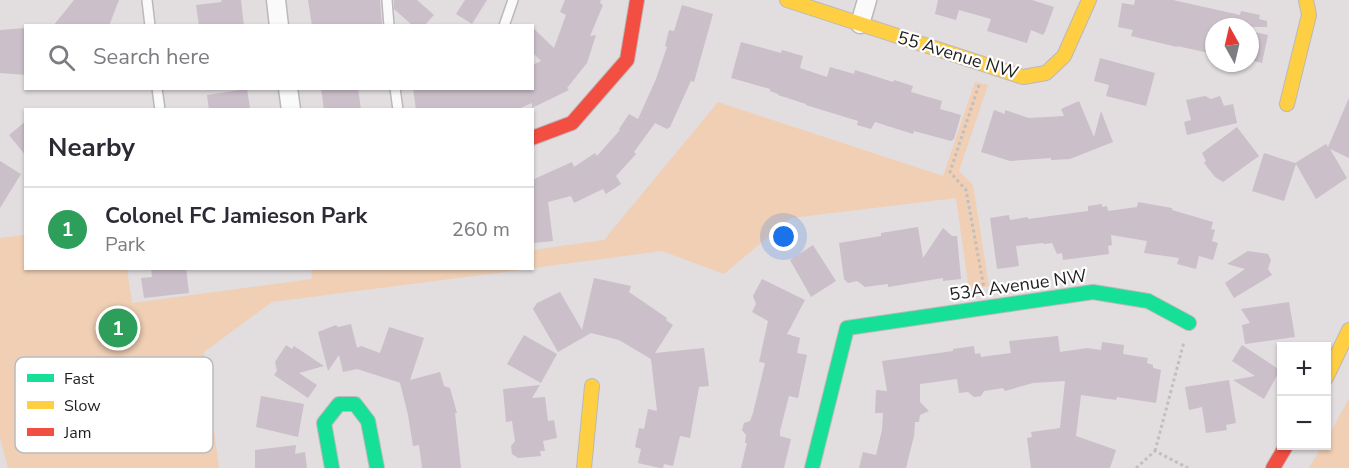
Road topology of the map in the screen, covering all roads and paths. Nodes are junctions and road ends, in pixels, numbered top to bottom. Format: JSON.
{"nodes":[{"id":1,"x":147,"y":0,"type":"edge"},
{"id":2,"x":276,"y":0,"type":"edge"},
{"id":3,"x":387,"y":0,"type":"edge"},
{"id":4,"x":513,"y":0,"type":"edge"},
{"id":5,"x":638,"y":0,"type":"edge"},
{"id":6,"x":787,"y":0,"type":"edge"},
{"id":7,"x":867,"y":0,"type":"edge"},
{"id":8,"x":1089,"y":0,"type":"edge"},
{"id":9,"x":1306,"y":0,"type":"edge"},
{"id":10,"x":150,"y":24,"type":"edge"},
{"id":11,"x":279,"y":24,"type":"edge"},
{"id":12,"x":389,"y":24,"type":"edge"},
{"id":13,"x":505,"y":24,"type":"edge"},
{"id":14,"x":860,"y":24,"type":"junction"},
{"id":15,"x":986,"y":64,"type":"junction"},
{"id":16,"x":158,"y":90,"type":"edge"},
{"id":17,"x":288,"y":90,"type":"edge"},
{"id":18,"x":395,"y":90,"type":"edge"},
{"id":19,"x":1287,"y":104,"type":"dead end"},
{"id":20,"x":160,"y":108,"type":"edge"},
{"id":21,"x":291,"y":108,"type":"edge"},
{"id":22,"x":398,"y":108,"type":"edge"},
{"id":23,"x":534,"y":137,"type":"edge"},
{"id":24,"x":987,"y":307,"type":"junction"},
{"id":25,"x":1189,"y":323,"type":"joint"},
{"id":26,"x":1349,"y":330,"type":"edge"},
{"id":27,"x":1331,"y":368,"type":"edge"},
{"id":28,"x":592,"y":386,"type":"dead end"},
{"id":29,"x":1283,"y":450,"type":"edge"},
{"id":30,"x":1155,"y":451,"type":"junction"},
{"id":31,"x":332,"y":468,"type":"edge"},
{"id":32,"x":377,"y":468,"type":"edge"},
{"id":33,"x":584,"y":468,"type":"edge"},
{"id":34,"x":812,"y":468,"type":"edge"},
{"id":35,"x":1136,"y":468,"type":"edge"},
{"id":36,"x":1188,"y":468,"type":"edge"},
{"id":37,"x":1272,"y":468,"type":"edge"}],
"edges":[{"from":1,"to":10,"type":"lane"},
{"from":2,"to":11,"type":"street"},
{"from":3,"to":12,"type":"lane"},
{"from":4,"to":13,"type":"lane"},
{"from":5,"to":23,"type":"street"},
{"from":6,"to":14,"type":"street","name":"55 Avenue NW"},
{"from":7,"to":14,"type":"street"},
{"from":8,"to":15,"type":"street","name":"55 Avenue NW"},
{"from":9,"to":19,"type":"street"},
{"from":14,"to":15,"type":"street","name":"55 Avenue NW"},
{"from":15,"to":24,"type":"path"},
{"from":16,"to":20,"type":"lane"},
{"from":17,"to":21,"type":"street"},
{"from":18,"to":22,"type":"lane"},
{"from":24,"to":25,"type":"street","name":"53A Avenue NW"},
{"from":24,"to":34,"type":"street","name":"53A Avenue NW"},
{"from":25,"to":30,"type":"path"},
{"from":26,"to":27,"type":"street"},
{"from":28,"to":33,"type":"street"},
{"from":29,"to":37,"type":"street"},
{"from":30,"to":35,"type":"path"},
{"from":30,"to":36,"type":"path"},
{"from":31,"to":32,"type":"street"}]}
